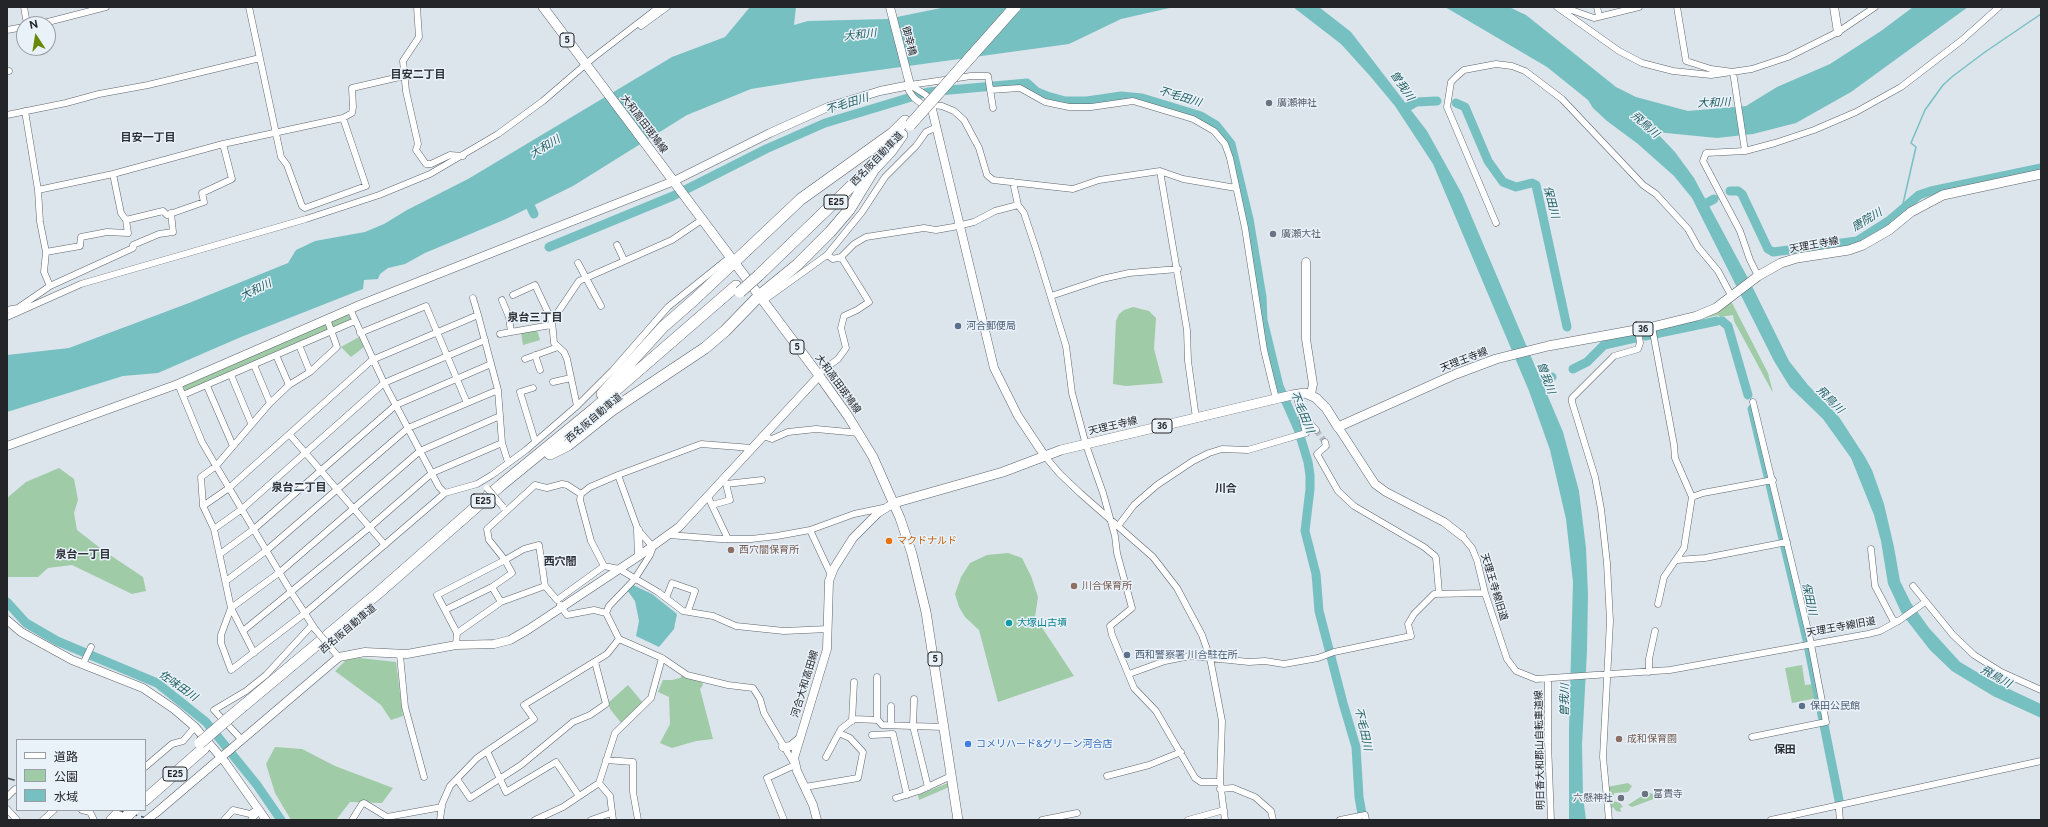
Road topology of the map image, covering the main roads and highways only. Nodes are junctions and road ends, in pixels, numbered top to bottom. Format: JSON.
{"nodes":[{"id":1,"x":543,"y":7,"type":"edge"},
{"id":2,"x":1005,"y":7,"type":"edge"},
{"id":3,"x":1015,"y":7,"type":"edge"},
{"id":4,"x":908,"y":123,"type":"junction"},
{"id":5,"x":897,"y":134,"type":"junction"},
{"id":6,"x":2041,"y":175,"type":"edge"},
{"id":7,"x":732,"y":260,"type":"junction"},
{"id":8,"x":761,"y":299,"type":"junction"},
{"id":9,"x":548,"y":451,"type":"junction"},
{"id":10,"x":894,"y":503,"type":"junction"},
{"id":11,"x":202,"y":745,"type":"junction"},
{"id":12,"x":146,"y":789,"type":"edge"},
{"id":13,"x":146,"y":799,"type":"edge"},
{"id":14,"x":958,"y":820,"type":"edge"}],
"edges":[{"from":1,"to":7,"type":"main road","name":"大和高田斑鳩線","number":"5"},
{"from":2,"to":4,"type":"highway","name":"西名阪自動車道","number":"E25"},
{"from":3,"to":4,"type":"highway","name":"西名阪自動車道","number":"E25","bridge":true},
{"from":4,"to":5,"type":"highway","name":"西名阪自動車道","number":"E25"},
{"from":5,"to":7,"type":"highway"},
{"from":5,"to":8,"type":"highway"},
{"from":5,"to":9,"type":"highway","name":"西名阪自動車道","number":"E25"},
{"from":6,"to":10,"type":"main road","name":"天理王寺線","number":"36"},
{"from":7,"to":8,"type":"main road","name":"大和高田斑鳩線","number":"5"},
{"from":7,"to":9,"type":"highway"},
{"from":8,"to":9,"type":"highway"},
{"from":8,"to":10,"type":"main road","name":"大和高田斑鳩線","number":"5"},
{"from":9,"to":11,"type":"highway","name":"西名阪自動車道","number":"E25"},
{"from":10,"to":14,"type":"main road","name":"大和高田斑鳩線","number":"5"},
{"from":11,"to":12,"type":"highway","name":"西名阪自動車道","number":"E25"},
{"from":11,"to":13,"type":"highway","name":"西名阪自動車道","number":"E25"}]}
